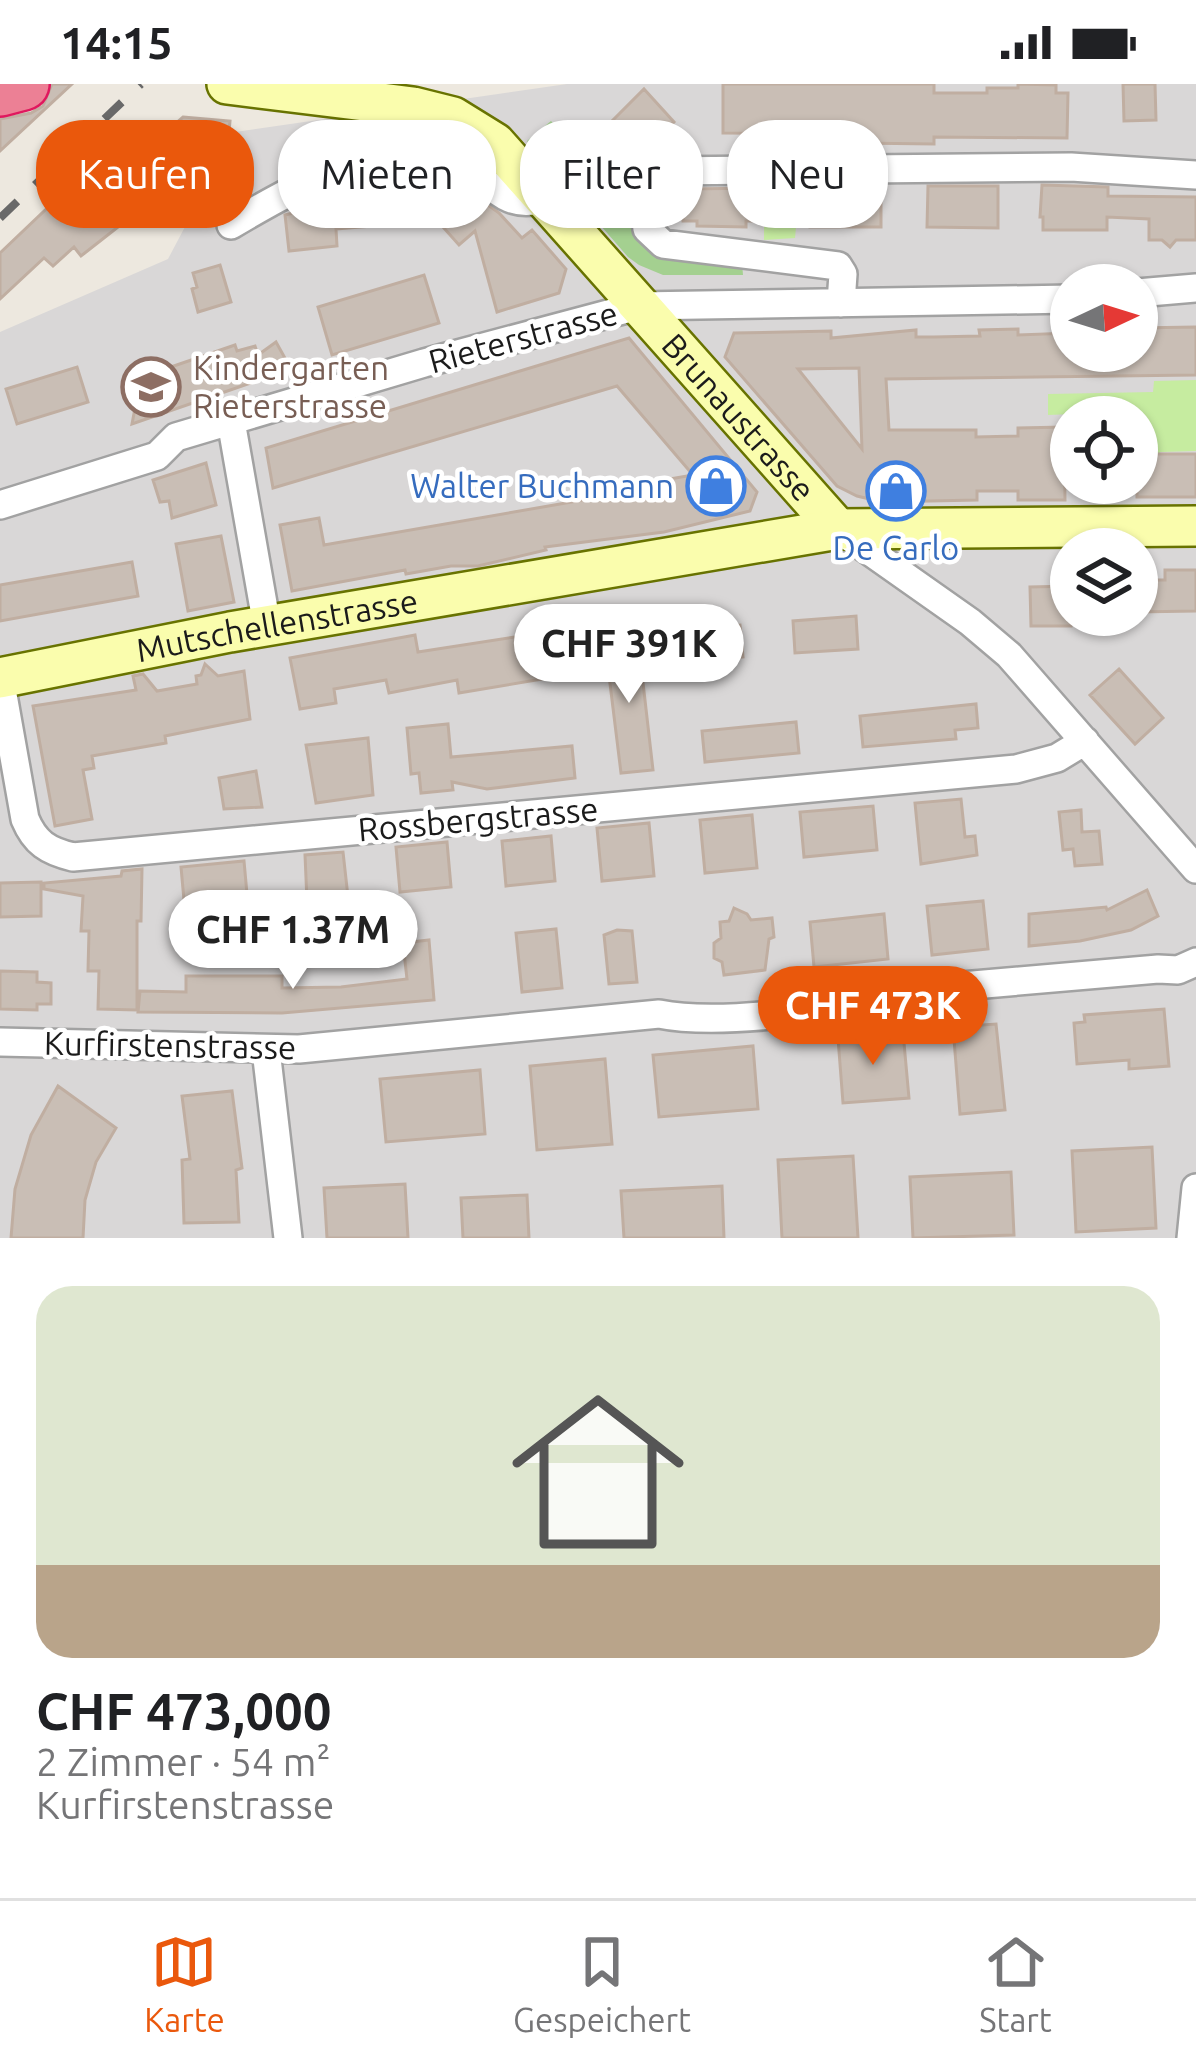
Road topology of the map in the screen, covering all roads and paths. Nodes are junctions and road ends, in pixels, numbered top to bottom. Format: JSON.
{"nodes":[{"id":1,"x":23,"y":84,"type":"edge"},
{"id":2,"x":226,"y":84,"type":"edge"},
{"id":3,"x":0,"y":90,"type":"edge"},
{"id":4,"x":520,"y":170,"type":"edge"},
{"id":5,"x":1196,"y":175,"type":"edge"},
{"id":6,"x":520,"y":202,"type":"edge"},
{"id":7,"x":254,"y":212,"type":"edge"},
{"id":8,"x":571,"y":228,"type":"edge"},
{"id":9,"x":1196,"y":288,"type":"edge"},
{"id":10,"x":1158,"y":291,"type":"edge"},
{"id":11,"x":1050,"y":299,"type":"edge"},
{"id":12,"x":841,"y":303,"type":"junction"},
{"id":13,"x":638,"y":306,"type":"junction"},
{"id":14,"x":231,"y":421,"type":"junction"},
{"id":15,"x":0,"y":505,"type":"edge"},
{"id":16,"x":1196,"y":526,"type":"edge"},
{"id":17,"x":838,"y":529,"type":"junction"},
{"id":18,"x":267,"y":626,"type":"junction"},
{"id":19,"x":0,"y":678,"type":"edge"},
{"id":20,"x":1084,"y":741,"type":"junction"},
{"id":21,"x":1196,"y":868,"type":"edge"},
{"id":22,"x":1196,"y":962,"type":"edge"},
{"id":23,"x":0,"y":1042,"type":"edge"},
{"id":24,"x":266,"y":1050,"type":"junction"},
{"id":25,"x":1196,"y":1188,"type":"edge"},
{"id":26,"x":288,"y":1238,"type":"edge"},
{"id":27,"x":1191,"y":1238,"type":"edge"}],
"edges":[{"from":1,"to":3,"type":"highway"},
{"from":2,"to":4,"type":"street","name":"Brunaustrasse"},
{"from":5,"to":12,"type":"street"},
{"from":6,"to":7,"type":"street"},
{"from":8,"to":13,"type":"street","name":"Brunaustrasse"},
{"from":9,"to":10,"type":"street"},
{"from":11,"to":12,"type":"street","name":"Rieterstrasse"},
{"from":12,"to":13,"type":"street","name":"Rieterstrasse"},
{"from":13,"to":14,"type":"street","name":"Rieterstrasse"},
{"from":13,"to":17,"type":"street","name":"Brunaustrasse"},
{"from":14,"to":15,"type":"street","name":"Rieterstrasse"},
{"from":14,"to":18,"type":"street"},
{"from":16,"to":17,"type":"street","name":"Mutschellenstrasse"},
{"from":17,"to":18,"type":"street","name":"Mutschellenstrasse"},
{"from":17,"to":20,"type":"street","name":"Brunaustrasse"},
{"from":18,"to":19,"type":"street","name":"Mutschellenstrasse"},
{"from":19,"to":20,"type":"street","name":"Rossbergstrasse"},
{"from":20,"to":21,"type":"street","name":"Brunaustrasse"},
{"from":22,"to":24,"type":"street","name":"Kurfirstenstrasse"},
{"from":23,"to":24,"type":"street","name":"Kurfirstenstrasse"},
{"from":24,"to":26,"type":"street"},
{"from":25,"to":27,"type":"street"}]}
